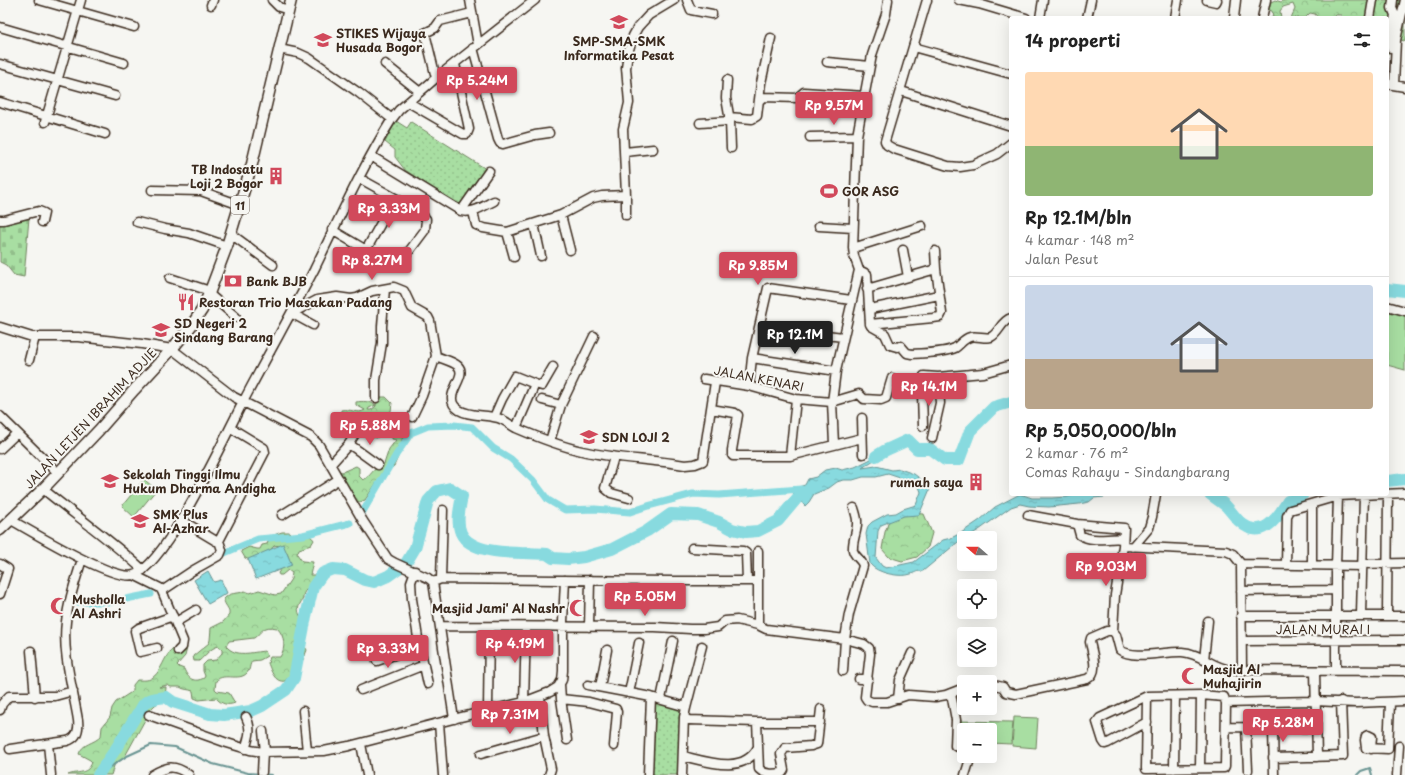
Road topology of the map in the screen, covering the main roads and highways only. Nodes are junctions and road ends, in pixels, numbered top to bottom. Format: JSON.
{"nodes":[{"id":1,"x":290,"y":5,"type":"edge"},
{"id":2,"x":0,"y":530,"type":"edge"}],
"edges":[{"from":1,"to":2,"type":"main road","name":"JALAN LETJEN IBRAHIM ADJIE","number":"11"}]}
